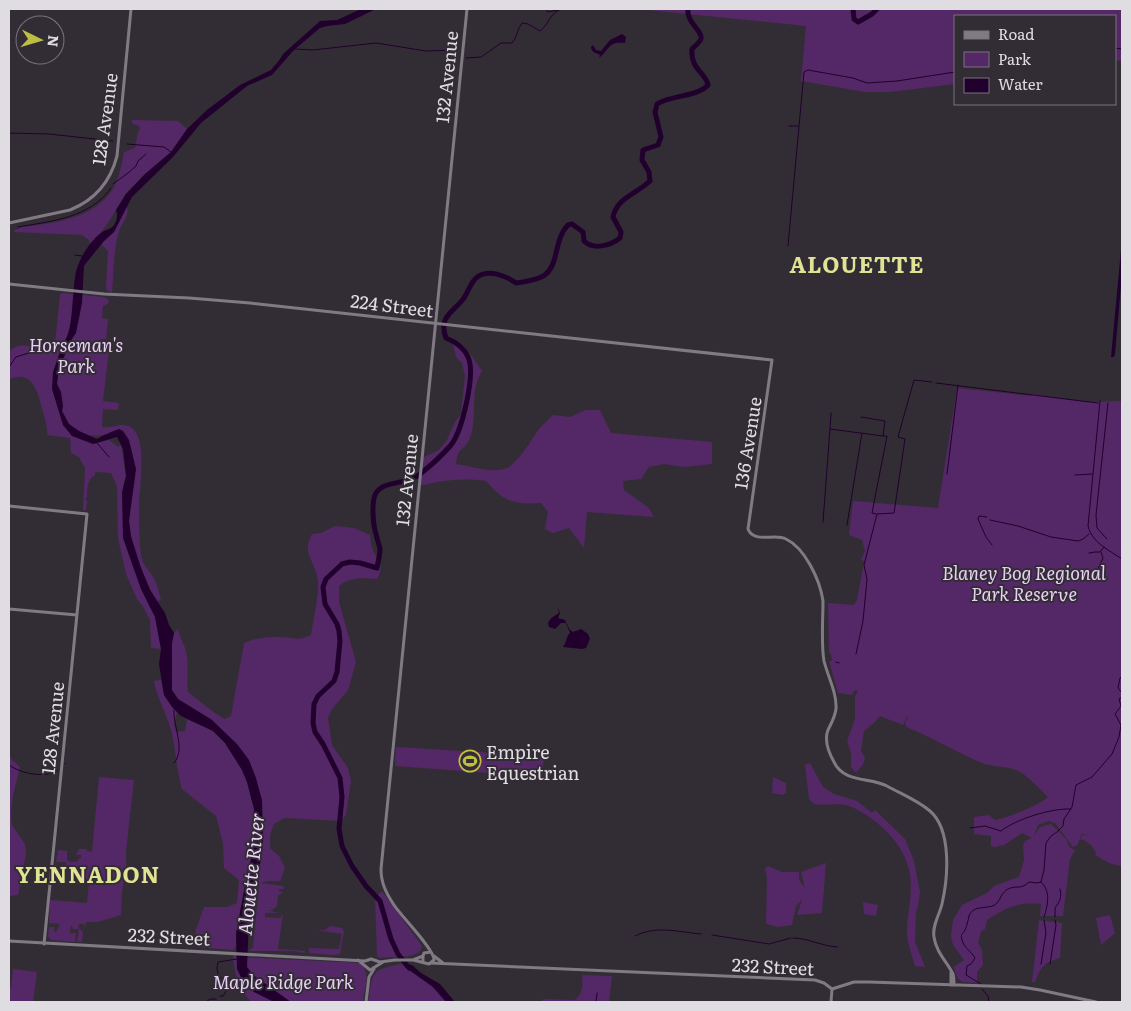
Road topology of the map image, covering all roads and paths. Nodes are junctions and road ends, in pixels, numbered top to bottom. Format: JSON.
{"nodes":[{"id":1,"x":130,"y":9,"type":"edge"},
{"id":2,"x":467,"y":9,"type":"edge"},
{"id":3,"x":9,"y":223,"type":"edge"},
{"id":4,"x":9,"y":284,"type":"edge"},
{"id":5,"x":437,"y":325,"type":"junction"},
{"id":6,"x":772,"y":360,"type":"joint"},
{"id":7,"x":9,"y":506,"type":"edge"},
{"id":8,"x":9,"y":609,"type":"edge"},
{"id":9,"x":77,"y":615,"type":"junction"},
{"id":10,"x":9,"y":941,"type":"edge"},
{"id":11,"x":423,"y":941,"type":"junction"},
{"id":12,"x":44,"y":944,"type":"junction"},
{"id":13,"x":431,"y":952,"type":"junction"},
{"id":14,"x":424,"y":955,"type":"junction"},
{"id":15,"x":434,"y":956,"type":"junction"},
{"id":16,"x":358,"y":960,"type":"junction"},
{"id":17,"x":367,"y":960,"type":"junction"},
{"id":18,"x":412,"y":960,"type":"junction"},
{"id":19,"x":375,"y":961,"type":"junction"},
{"id":20,"x":424,"y":961,"type":"junction"},
{"id":21,"x":384,"y":962,"type":"junction"},
{"id":22,"x":431,"y":963,"type":"junction"},
{"id":23,"x":444,"y":963,"type":"junction"},
{"id":24,"x":366,"y":967,"type":"junction"},
{"id":25,"x":375,"y":968,"type":"junction"},
{"id":26,"x":369,"y":977,"type":"junction"},
{"id":27,"x":952,"y":985,"type":"junction"},
{"id":28,"x":832,"y":989,"type":"junction"},
{"id":29,"x":366,"y":1002,"type":"edge"},
{"id":30,"x":831,"y":1002,"type":"edge"},
{"id":31,"x":1096,"y":1002,"type":"edge"}],
"edges":[{"from":1,"to":3,"type":"street","name":"128 Avenue"},
{"from":2,"to":5,"type":"street","name":"132 Avenue"},
{"from":4,"to":5,"type":"street","name":"224 Street"},
{"from":5,"to":6,"type":"street","name":"224 Street"},
{"from":5,"to":11,"type":"street","name":"132 Avenue"},
{"from":6,"to":27,"type":"street","name":"136 Avenue"},
{"from":7,"to":9,"type":"street","name":"128 Avenue"},
{"from":8,"to":9,"type":"street"},
{"from":9,"to":12,"type":"street","name":"128 Avenue"},
{"from":10,"to":12,"type":"street","name":"232 Street"},
{"from":11,"to":13,"type":"street","name":"132 Avenue"},
{"from":11,"to":14,"type":"street"},
{"from":12,"to":16,"type":"street","name":"232 Street"},
{"from":13,"to":14,"type":"street"},
{"from":13,"to":15,"type":"street"},
{"from":14,"to":18,"type":"street"},
{"from":14,"to":20,"type":"street"},
{"from":15,"to":22,"type":"street"},
{"from":15,"to":23,"type":"street"},
{"from":16,"to":17,"type":"street","name":"232 Street"},
{"from":16,"to":24,"type":"street"},
{"from":17,"to":19,"type":"street"},
{"from":17,"to":24,"type":"street"},
{"from":18,"to":20,"type":"street"},
{"from":18,"to":21,"type":"street"},
{"from":19,"to":21,"type":"street"},
{"from":19,"to":25,"type":"street"},
{"from":20,"to":22,"type":"street"},
{"from":21,"to":25,"type":"street"},
{"from":22,"to":23,"type":"street","name":"232 Street"},
{"from":23,"to":28,"type":"street","name":"232 Street"},
{"from":24,"to":25,"type":"street"},
{"from":24,"to":26,"type":"street"},
{"from":25,"to":26,"type":"street"},
{"from":26,"to":29,"type":"street"},
{"from":27,"to":28,"type":"street","name":"232 Street"},
{"from":27,"to":31,"type":"street","name":"232 Street"},
{"from":28,"to":30,"type":"street"}]}
